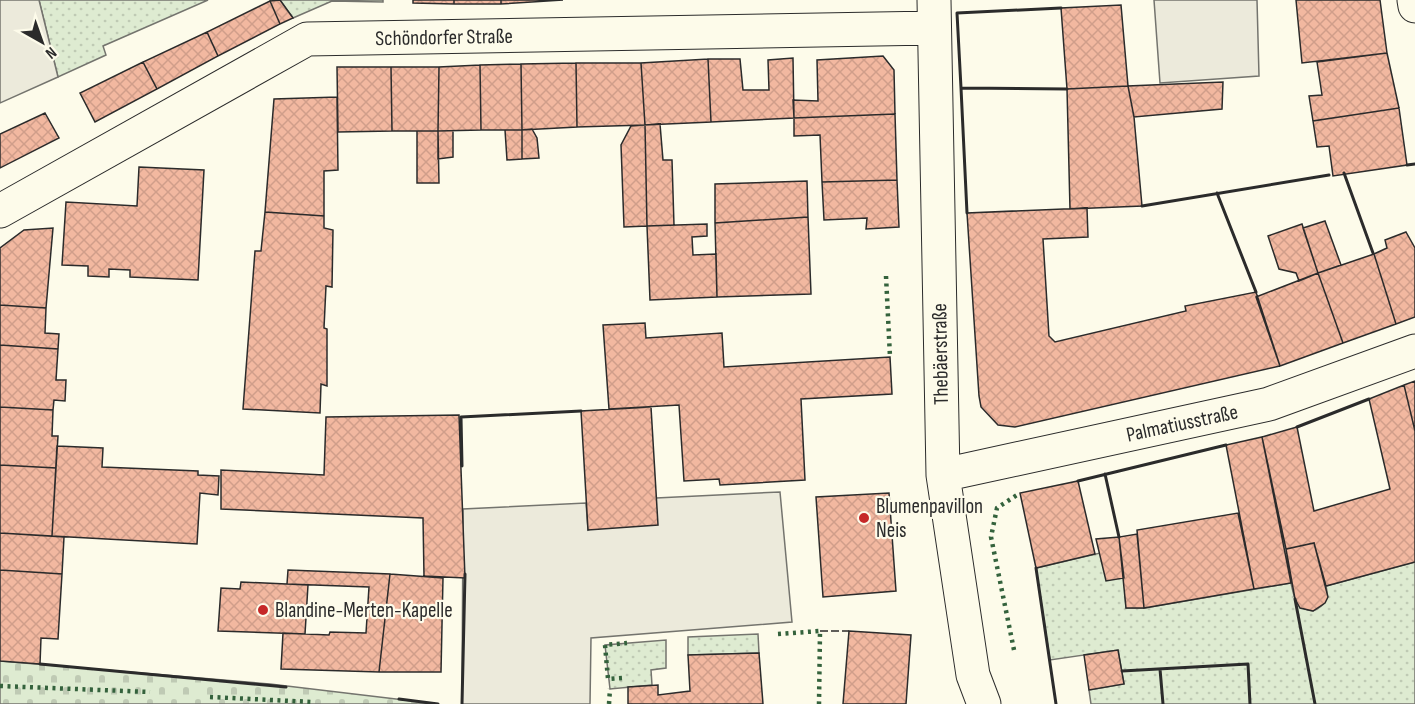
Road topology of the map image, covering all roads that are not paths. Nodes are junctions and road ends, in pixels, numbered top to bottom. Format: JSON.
{"nodes":[{"id":1,"x":1414,"y":0,"type":"edge"},
{"id":2,"x":1415,"y":6,"type":"edge"},
{"id":3,"x":934,"y":14,"type":"edge"},
{"id":4,"x":0,"y":211,"type":"edge"},
{"id":5,"x":1415,"y":351,"type":"edge"},
{"id":6,"x":944,"y":475,"type":"junction"},
{"id":7,"x":984,"y":704,"type":"edge"}],
"edges":[{"from":1,"to":2,"type":"street"},
{"from":3,"to":4,"type":"street","name":"Schöndorfer Straße"},
{"from":3,"to":6,"type":"street","name":"Thebäerstraße"},
{"from":5,"to":6,"type":"street","name":"Palmatiusstraße"},
{"from":6,"to":7,"type":"street","name":"Thebäerstraße"}]}
